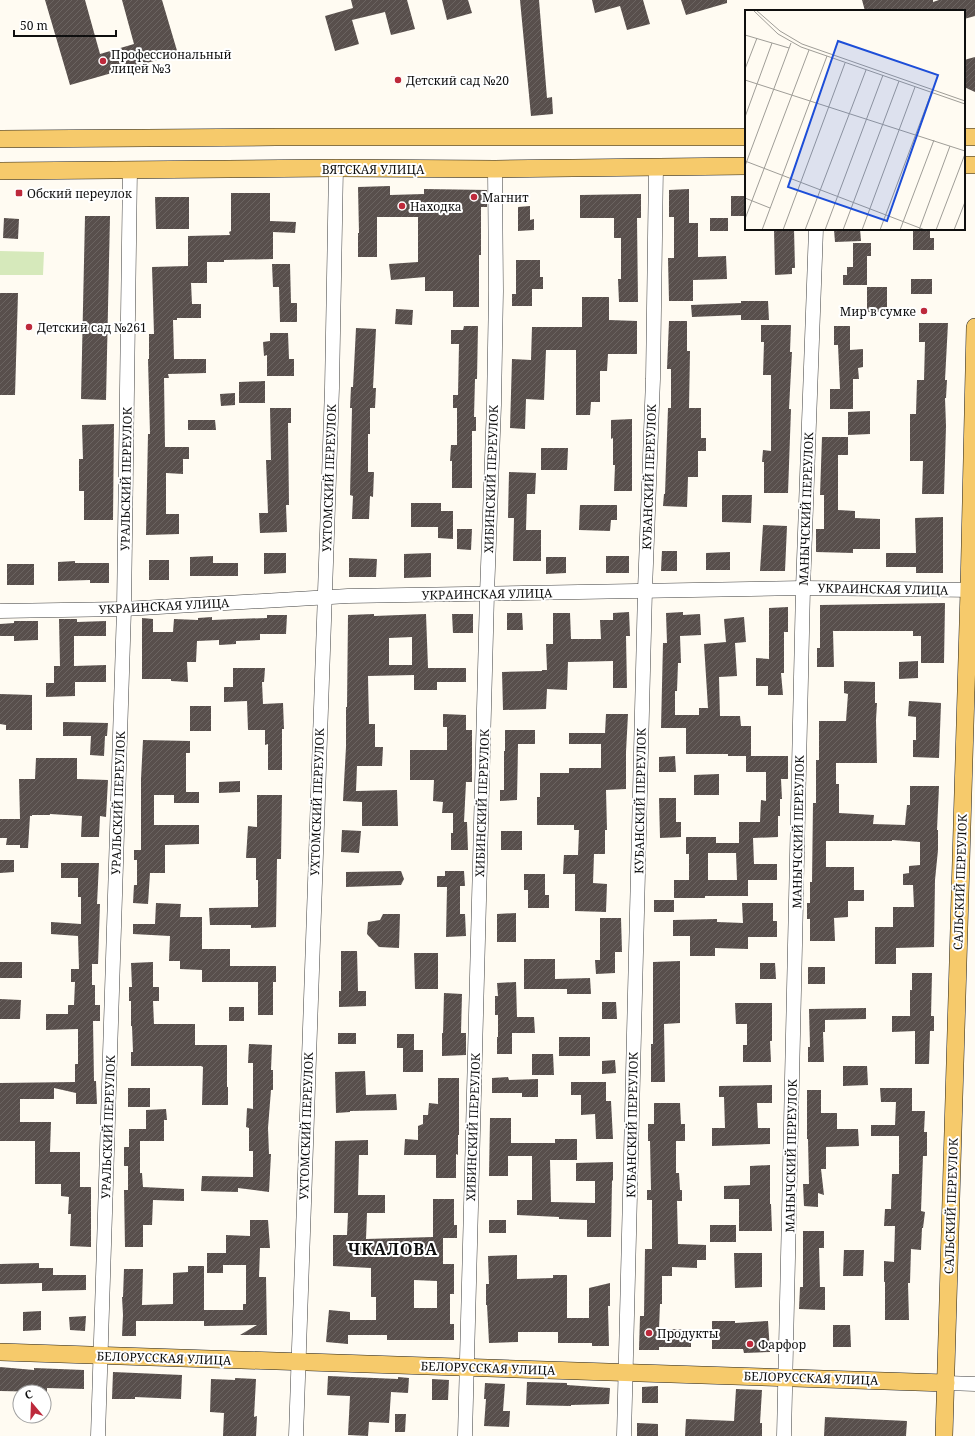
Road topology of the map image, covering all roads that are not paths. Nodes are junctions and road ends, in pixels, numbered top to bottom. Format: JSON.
{"nodes":[{"id":1,"x":745,"y":137,"type":"edge"},
{"id":2,"x":0,"y":139,"type":"edge"},
{"id":3,"x":656,"y":166,"type":"junction"},
{"id":4,"x":745,"y":166,"type":"edge"},
{"id":5,"x":336,"y":168,"type":"junction"},
{"id":6,"x":130,"y":170,"type":"junction"},
{"id":7,"x":495,"y":170,"type":"junction"},
{"id":8,"x":0,"y":171,"type":"edge"},
{"id":9,"x":816,"y":230,"type":"edge"},
{"id":10,"x":975,"y":327,"type":"edge"},
{"id":11,"x":804,"y":588,"type":"junction"},
{"id":12,"x":645,"y":590,"type":"junction"},
{"id":13,"x":972,"y":590,"type":"edge"},
{"id":14,"x":488,"y":594,"type":"junction"},
{"id":15,"x":324,"y":597,"type":"junction"},
{"id":16,"x":124,"y":609,"type":"junction"},
{"id":17,"x":0,"y":611,"type":"edge"},
{"id":18,"x":0,"y":1352,"type":"edge"},
{"id":19,"x":100,"y":1356,"type":"junction"},
{"id":20,"x":298,"y":1362,"type":"junction"},
{"id":21,"x":467,"y":1368,"type":"junction"},
{"id":22,"x":626,"y":1373,"type":"junction"},
{"id":23,"x":786,"y":1377,"type":"junction"},
{"id":24,"x":946,"y":1383,"type":"junction"},
{"id":25,"x":975,"y":1384,"type":"edge"},
{"id":26,"x":98,"y":1436,"type":"edge"},
{"id":27,"x":296,"y":1436,"type":"edge"},
{"id":28,"x":465,"y":1436,"type":"edge"},
{"id":29,"x":624,"y":1436,"type":"edge"},
{"id":30,"x":784,"y":1436,"type":"edge"},
{"id":31,"x":944,"y":1436,"type":"edge"}],
"edges":[{"from":1,"to":2,"type":"main road"},
{"from":3,"to":4,"type":"main road","name":"ВЯТСКАЯ УЛИЦА"},
{"from":3,"to":7,"type":"main road","name":"ВЯТСКАЯ УЛИЦА"},
{"from":3,"to":12,"type":"street","name":"КУБАНСКИЙ ПЕРЕУЛОК"},
{"from":5,"to":6,"type":"main road","name":"ВЯТСКАЯ УЛИЦА"},
{"from":5,"to":7,"type":"main road","name":"ВЯТСКАЯ УЛИЦА"},
{"from":5,"to":15,"type":"street","name":"УХТОМСКИЙ ПЕРЕУЛОК"},
{"from":6,"to":8,"type":"main road","name":"ВЯТСКАЯ УЛИЦА"},
{"from":6,"to":16,"type":"street","name":"УРАЛЬСКИЙ ПЕРЕУЛОК"},
{"from":7,"to":14,"type":"street","name":"ХИБИНСКИЙ ПЕРЕУЛОК"},
{"from":9,"to":11,"type":"street","name":"МАНЫЧСКИЙ ПЕРЕУЛОК"},
{"from":10,"to":13,"type":"main road","name":"САЛЬСКИЙ ПЕРЕУЛОК"},
{"from":11,"to":12,"type":"street","name":"УКРАИНСКАЯ УЛИЦА"},
{"from":11,"to":13,"type":"street","name":"УКРАИНСКАЯ УЛИЦА"},
{"from":11,"to":23,"type":"street","name":"МАНЫЧСКИЙ ПЕРЕУЛОК"},
{"from":12,"to":14,"type":"street","name":"УКРАИНСКАЯ УЛИЦА"},
{"from":12,"to":22,"type":"street","name":"КУБАНСКИЙ ПЕРЕУЛОК"},
{"from":13,"to":24,"type":"main road","name":"САЛЬСКИЙ ПЕРЕУЛОК"},
{"from":14,"to":15,"type":"street","name":"УКРАИНСКАЯ УЛИЦА"},
{"from":14,"to":21,"type":"street","name":"ХИБИНСКИЙ ПЕРЕУЛОК"},
{"from":15,"to":16,"type":"street","name":"УКРАИНСКАЯ УЛИЦА"},
{"from":15,"to":20,"type":"street","name":"УХТОМСКИЙ ПЕРЕУЛОК"},
{"from":16,"to":17,"type":"street","name":"УКРАИНСКАЯ УЛИЦА"},
{"from":16,"to":19,"type":"street","name":"УРАЛЬСКИЙ ПЕРЕУЛОК"},
{"from":18,"to":19,"type":"main road","name":"БЕЛОРУССКАЯ УЛИЦА"},
{"from":19,"to":20,"type":"main road","name":"БЕЛОРУССКАЯ УЛИЦА"},
{"from":19,"to":26,"type":"street","name":"УРАЛЬСКИЙ ПЕРЕУЛОК"},
{"from":20,"to":21,"type":"main road","name":"БЕЛОРУССКАЯ УЛИЦА"},
{"from":20,"to":27,"type":"street","name":"УХТОМСКИЙ ПЕРЕУЛОК"},
{"from":21,"to":22,"type":"main road","name":"БЕЛОРУССКАЯ УЛИЦА"},
{"from":21,"to":28,"type":"street","name":"ХИБИНСКИЙ ПЕРЕУЛОК"},
{"from":22,"to":23,"type":"main road","name":"БЕЛОРУССКАЯ УЛИЦА"},
{"from":22,"to":29,"type":"street","name":"КУБАНСКИЙ ПЕРЕУЛОК"},
{"from":23,"to":24,"type":"main road","name":"БЕЛОРУССКАЯ УЛИЦА"},
{"from":23,"to":30,"type":"street","name":"МАНЫЧСКИЙ ПЕРЕУЛОК"},
{"from":24,"to":25,"type":"street","name":"БЕЛОРУССКАЯ УЛИЦА"},
{"from":24,"to":31,"type":"main road","name":"САЛЬСКИЙ ПЕРЕУЛОК"}]}
